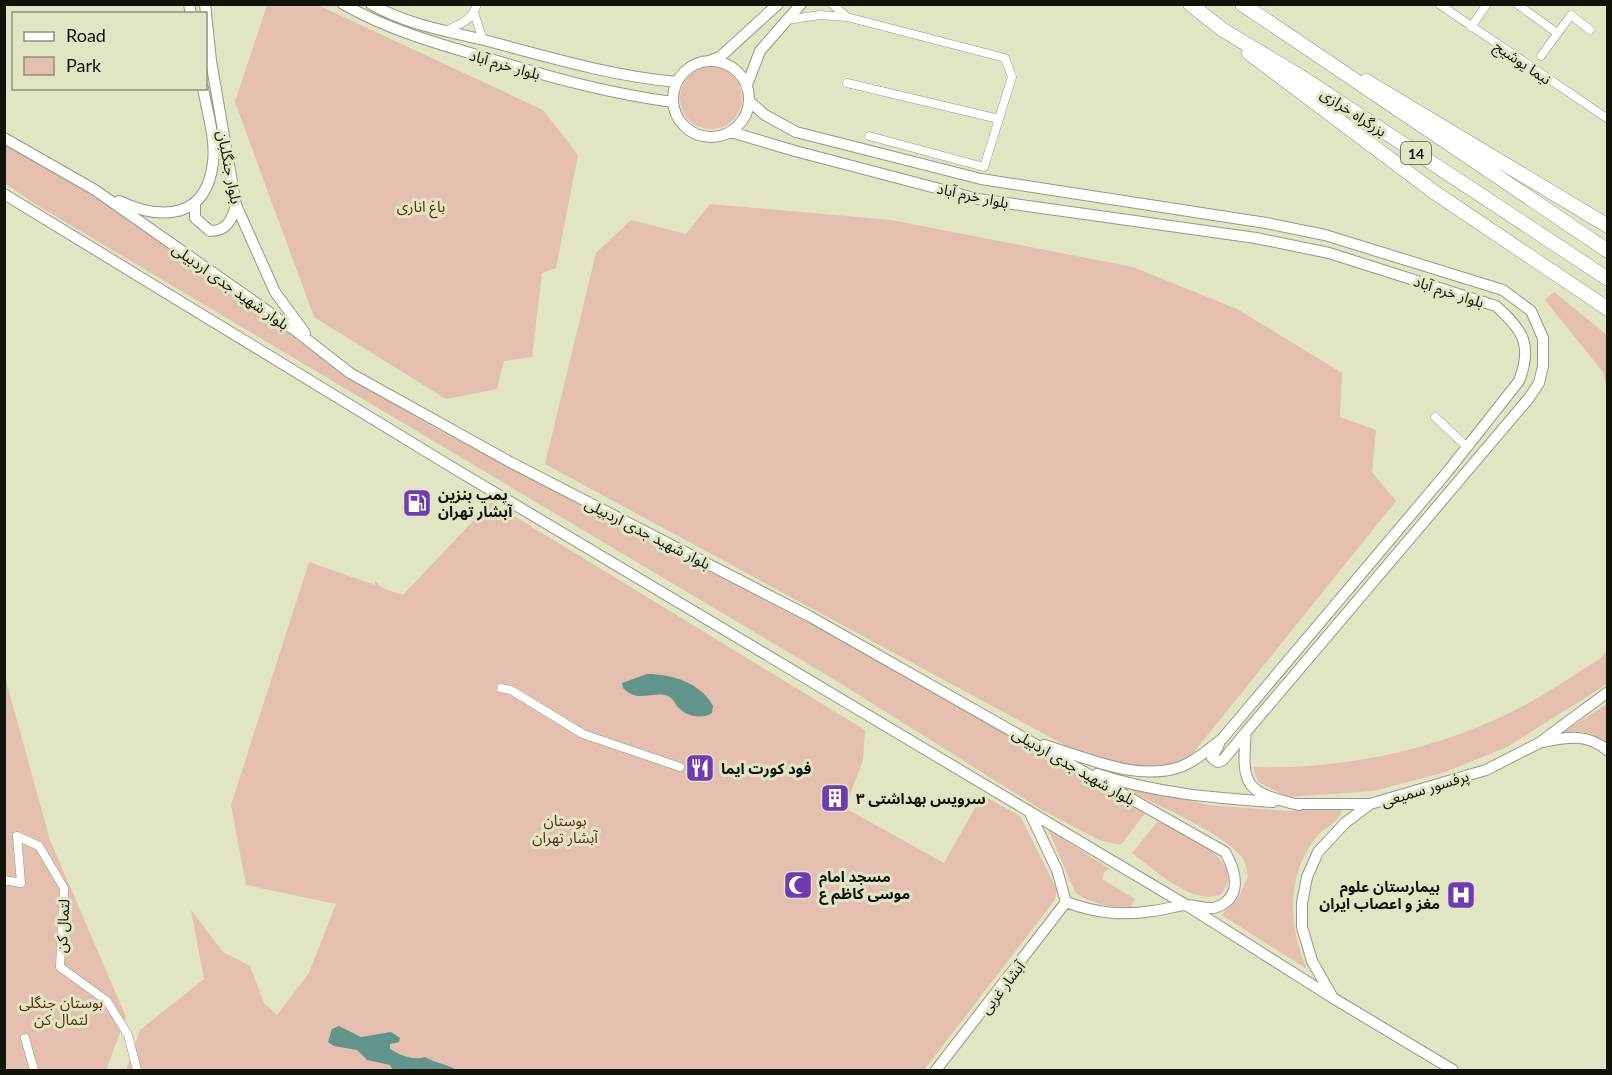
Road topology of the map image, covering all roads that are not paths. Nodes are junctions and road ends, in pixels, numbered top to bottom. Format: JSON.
{"nodes":[{"id":1,"x":343,"y":4,"type":"edge"},
{"id":2,"x":371,"y":4,"type":"edge"},
{"id":3,"x":778,"y":4,"type":"edge"},
{"id":4,"x":801,"y":4,"type":"edge"},
{"id":5,"x":832,"y":4,"type":"edge"},
{"id":6,"x":1190,"y":4,"type":"edge"},
{"id":7,"x":1242,"y":4,"type":"edge"},
{"id":8,"x":1438,"y":4,"type":"edge"},
{"id":9,"x":1487,"y":4,"type":"edge"},
{"id":10,"x":1517,"y":4,"type":"edge"},
{"id":11,"x":476,"y":9,"type":"edge"},
{"id":12,"x":847,"y":17,"type":"junction"},
{"id":13,"x":785,"y":21,"type":"junction"},
{"id":14,"x":207,"y":23,"type":"edge"},
{"id":15,"x":1471,"y":27,"type":"junction"},
{"id":16,"x":1223,"y":30,"type":"junction"},
{"id":17,"x":1590,"y":30,"type":"dead end"},
{"id":18,"x":445,"y":31,"type":"junction"},
{"id":19,"x":1557,"y":33,"type":"junction"},
{"id":20,"x":483,"y":40,"type":"junction"},
{"id":21,"x":1540,"y":56,"type":"dead end"},
{"id":22,"x":710,"y":61,"type":"junction"},
{"id":23,"x":1341,"y":73,"type":"junction"},
{"id":24,"x":677,"y":82,"type":"junction"},
{"id":25,"x":847,"y":83,"type":"dead end"},
{"id":26,"x":747,"y":85,"type":"junction"},
{"id":27,"x":203,"y":90,"type":"edge"},
{"id":28,"x":749,"y":101,"type":"junction"},
{"id":29,"x":673,"y":102,"type":"junction"},
{"id":30,"x":1608,"y":119,"type":"edge"},
{"id":31,"x":999,"y":120,"type":"junction"},
{"id":32,"x":731,"y":132,"type":"junction"},
{"id":33,"x":869,"y":136,"type":"dead end"},
{"id":34,"x":4,"y":138,"type":"edge"},
{"id":35,"x":919,"y":149,"type":"junction"},
{"id":36,"x":915,"y":162,"type":"junction"},
{"id":37,"x":984,"y":167,"type":"junction"},
{"id":38,"x":981,"y":179,"type":"junction"},
{"id":39,"x":95,"y":190,"type":"junction"},
{"id":40,"x":4,"y":194,"type":"edge"},
{"id":41,"x":195,"y":204,"type":"junction"},
{"id":42,"x":236,"y":205,"type":"junction"},
{"id":43,"x":1608,"y":226,"type":"edge"},
{"id":44,"x":1608,"y":251,"type":"edge"},
{"id":45,"x":1559,"y":279,"type":"junction"},
{"id":46,"x":1608,"y":279,"type":"edge"},
{"id":47,"x":1608,"y":309,"type":"edge"},
{"id":48,"x":1608,"y":320,"type":"edge"},
{"id":49,"x":314,"y":345,"type":"junction"},
{"id":50,"x":1435,"y":417,"type":"dead end"},
{"id":51,"x":1467,"y":447,"type":"junction"},
{"id":52,"x":1448,"y":471,"type":"junction"},
{"id":53,"x":1458,"y":478,"type":"junction"},
{"id":54,"x":501,"y":688,"type":"dead end"},
{"id":55,"x":1608,"y":692,"type":"edge"},
{"id":56,"x":1246,"y":732,"type":"junction"},
{"id":57,"x":1222,"y":738,"type":"junction"},
{"id":58,"x":1028,"y":740,"type":"junction"},
{"id":59,"x":1539,"y":743,"type":"junction"},
{"id":60,"x":1608,"y":751,"type":"edge"},
{"id":61,"x":1072,"y":766,"type":"junction"},
{"id":62,"x":680,"y":767,"type":"dead end"},
{"id":63,"x":1299,"y":804,"type":"junction"},
{"id":64,"x":1370,"y":804,"type":"junction"},
{"id":65,"x":1029,"y":811,"type":"junction"},
{"id":66,"x":4,"y":880,"type":"edge"},
{"id":67,"x":1066,"y":902,"type":"junction"},
{"id":68,"x":1186,"y":905,"type":"junction"},
{"id":69,"x":1333,"y":998,"type":"junction"},
{"id":70,"x":25,"y":1038,"type":"dead end"},
{"id":71,"x":34,"y":1071,"type":"edge"},
{"id":72,"x":137,"y":1071,"type":"edge"},
{"id":73,"x":936,"y":1071,"type":"edge"},
{"id":74,"x":1453,"y":1071,"type":"edge"}],
"edges":[{"from":1,"to":29,"type":"main road","name":"بلوار خرم آباد"},
{"from":2,"to":18,"type":"main road","name":"بلوار خرم آباد"},
{"from":3,"to":22,"type":"main road"},
{"from":4,"to":13,"type":"main road"},
{"from":5,"to":12,"type":"street"},
{"from":6,"to":16,"type":"highway","name":"بزرگراه خرازی","number":"14"},
{"from":7,"to":23,"type":"highway","name":"بزرگراه خرازی","number":"14"},
{"from":8,"to":15,"type":"street","name":"نیما یوشیج"},
{"from":9,"to":15,"type":"street"},
{"from":10,"to":19,"type":"street"},
{"from":11,"to":18,"type":"street"},
{"from":11,"to":20,"type":"street"},
{"from":12,"to":13,"type":"street"},
{"from":12,"to":31,"type":"street"},
{"from":13,"to":26,"type":"main road"},
{"from":14,"to":42,"type":"main road","name":"بلوار جنگلبان"},
{"from":15,"to":30,"type":"street","name":"نیما یوشیج"},
{"from":16,"to":45,"type":"highway"},
{"from":16,"to":46,"type":"highway","name":"بزرگراه خرازی","number":"14"},
{"from":17,"to":19,"type":"street"},
{"from":18,"to":20,"type":"main road","name":"بلوار خرم آباد"},
{"from":19,"to":21,"type":"street"},
{"from":20,"to":24,"type":"main road","name":"بلوار خرم آباد"},
{"from":22,"to":24,"type":"main road"},
{"from":22,"to":26,"type":"main road"},
{"from":23,"to":43,"type":"highway"},
{"from":23,"to":44,"type":"highway","name":"بزرگراه خرازی","number":"14"},
{"from":24,"to":29,"type":"main road"},
{"from":25,"to":31,"type":"street"},
{"from":26,"to":28,"type":"main road"},
{"from":27,"to":41,"type":"main road","name":"بلوار جنگلبان"},
{"from":28,"to":32,"type":"main road"},
{"from":28,"to":36,"type":"main road","name":"بلوار خرم آباد"},
{"from":29,"to":32,"type":"main road"},
{"from":31,"to":37,"type":"street"},
{"from":32,"to":51,"type":"main road","name":"بلوار خرم آباد"},
{"from":33,"to":35,"type":"street"},
{"from":34,"to":39,"type":"main road","name":"بلوار شهید جدی اردبیلی"},
{"from":35,"to":36,"type":"street"},
{"from":35,"to":37,"type":"street"},
{"from":36,"to":38,"type":"main road","name":"بلوار خرم آباد"},
{"from":37,"to":38,"type":"street"},
{"from":38,"to":53,"type":"main road","name":"بلوار خرم آباد"},
{"from":39,"to":41,"type":"main road"},
{"from":39,"to":49,"type":"main road","name":"بلوار شهید جدی اردبیلی"},
{"from":40,"to":65,"type":"main road","name":"بلوار شهید جدی اردبیلی"},
{"from":41,"to":42,"type":"main road"},
{"from":42,"to":49,"type":"main road","name":"بلوار جنگلبان"},
{"from":45,"to":47,"type":"highway"},
{"from":45,"to":48,"type":"highway"},
{"from":49,"to":58,"type":"main road","name":"بلوار شهید جدی اردبیلی"},
{"from":50,"to":51,"type":"street"},
{"from":51,"to":52,"type":"main road","name":"بلوار خرم آباد"},
{"from":52,"to":53,"type":"main road"},
{"from":52,"to":57,"type":"main road","name":"بلوار خرم آباد"},
{"from":53,"to":56,"type":"main road","name":"بلوار خرم آباد"},
{"from":54,"to":62,"type":"street"},
{"from":55,"to":59,"type":"main road","name":"پرفسور سمیعی"},
{"from":56,"to":57,"type":"main road","name":"بلوار خرم آباد"},
{"from":56,"to":63,"type":"main road"},
{"from":57,"to":58,"type":"main road","name":"بلوار خرم آباد"},
{"from":58,"to":61,"type":"main road","name":"بلوار شهید جدی اردبیلی"},
{"from":59,"to":60,"type":"main road"},
{"from":59,"to":64,"type":"main road","name":"پرفسور سمیعی"},
{"from":61,"to":63,"type":"main road"},
{"from":61,"to":68,"type":"main road","name":"بلوار شهید جدی اردبیلی"},
{"from":63,"to":64,"type":"main road"},
{"from":64,"to":69,"type":"main road","name":"پرفسور سمیعی"},
{"from":65,"to":67,"type":"main road"},
{"from":65,"to":68,"type":"main road","name":"بلوار شهید جدی اردبیلی"},
{"from":66,"to":72,"type":"street","name":"لتمال کن"},
{"from":67,"to":68,"type":"main road"},
{"from":67,"to":73,"type":"main road","name":"آبشار غربی"},
{"from":68,"to":69,"type":"main road","name":"بلوار شهید جدی اردبیلی"},
{"from":69,"to":74,"type":"main road","name":"پرفسور سمیعی"},
{"from":70,"to":71,"type":"street"}]}
